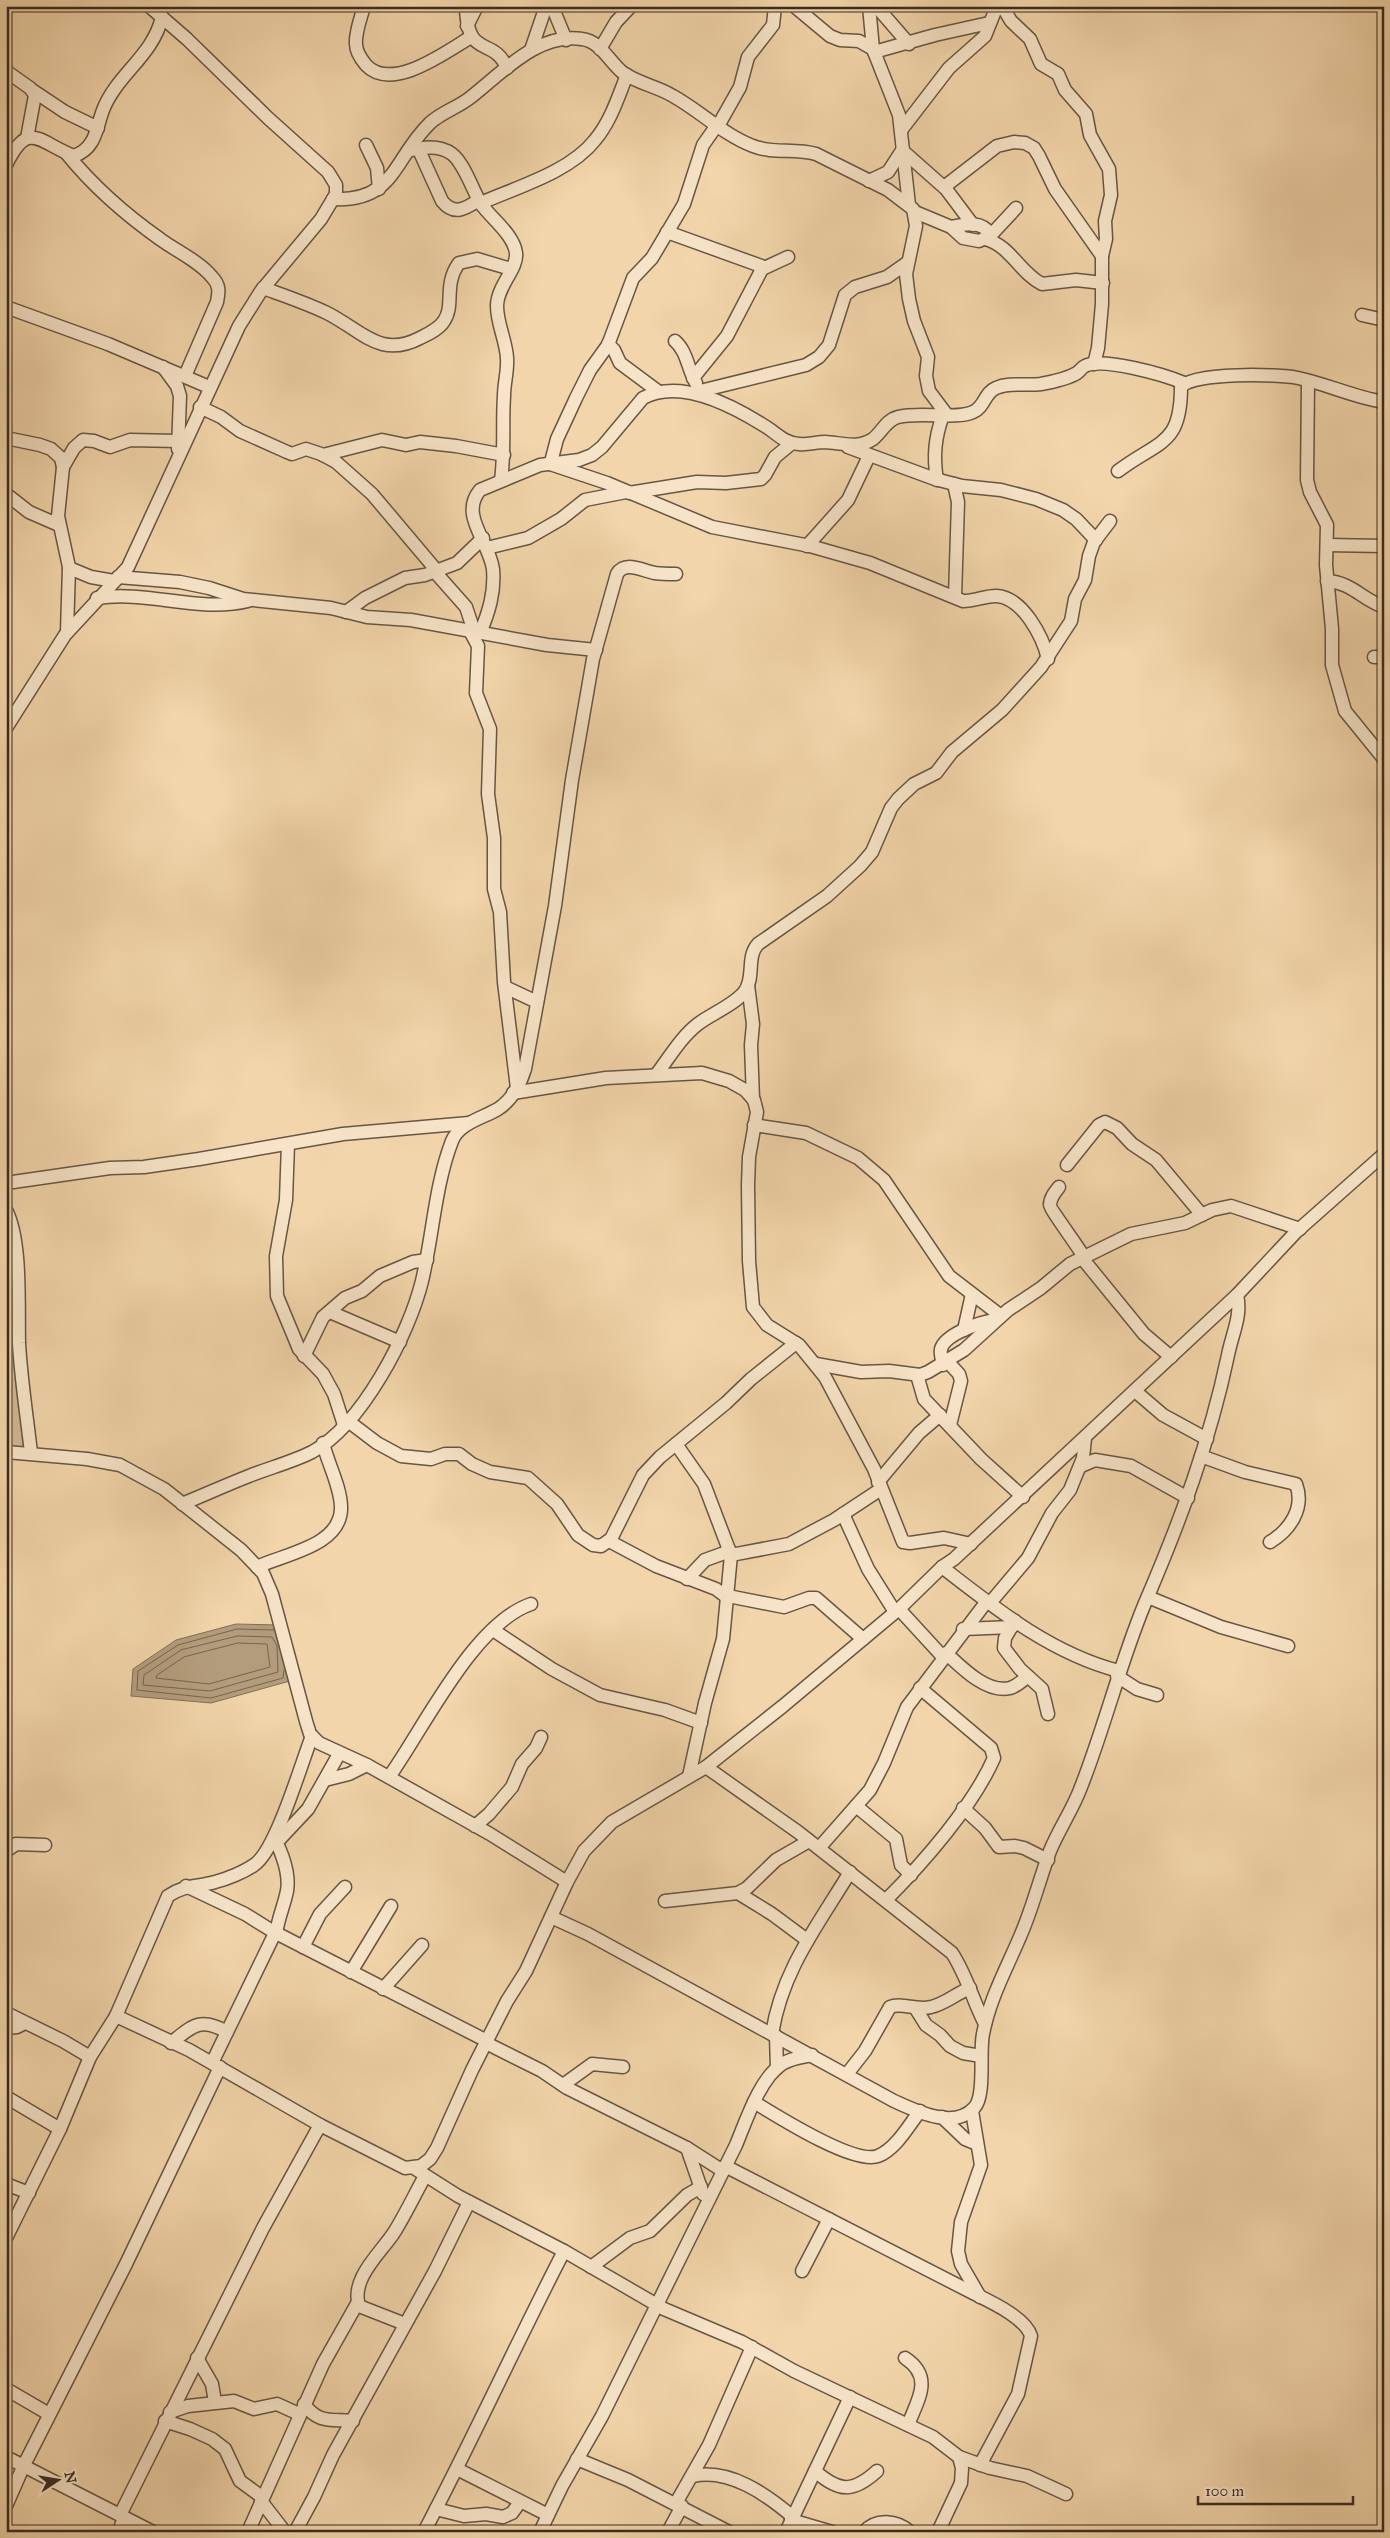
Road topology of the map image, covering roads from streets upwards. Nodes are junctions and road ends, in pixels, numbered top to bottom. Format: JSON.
{"nodes":[{"id":1,"x":149,"y":6,"type":"edge"},
{"id":2,"x":364,"y":6,"type":"edge"},
{"id":3,"x":466,"y":6,"type":"edge"},
{"id":4,"x":477,"y":6,"type":"edge"},
{"id":5,"x":546,"y":6,"type":"edge"},
{"id":6,"x":552,"y":6,"type":"edge"},
{"id":7,"x":631,"y":6,"type":"edge"},
{"id":8,"x":775,"y":6,"type":"edge"},
{"id":9,"x":794,"y":6,"type":"edge"},
{"id":10,"x":869,"y":6,"type":"edge"},
{"id":11,"x":876,"y":6,"type":"edge"},
{"id":12,"x":997,"y":6,"type":"edge"},
{"id":13,"x":1002,"y":6,"type":"edge"},
{"id":14,"x":162,"y":16,"type":"junction"},
{"id":15,"x":990,"y":24,"type":"junction"},
{"id":16,"x":176,"y":29,"type":"junction"},
{"id":17,"x":469,"y":31,"type":"junction"},
{"id":18,"x":157,"y":34,"type":"junction"},
{"id":19,"x":566,"y":40,"type":"junction"},
{"id":20,"x":909,"y":44,"type":"junction"},
{"id":21,"x":600,"y":49,"type":"junction"},
{"id":22,"x":531,"y":50,"type":"junction"},
{"id":23,"x":873,"y":50,"type":"junction"},
{"id":24,"x":507,"y":68,"type":"junction"},
{"id":25,"x":6,"y":72,"type":"edge"},
{"id":26,"x":627,"y":75,"type":"junction"},
{"id":27,"x":32,"y":90,"type":"junction"},
{"id":28,"x":718,"y":125,"type":"junction"},
{"id":29,"x":98,"y":128,"type":"junction"},
{"id":30,"x":902,"y":130,"type":"junction"},
{"id":31,"x":27,"y":138,"type":"junction"},
{"id":32,"x":366,"y":145,"type":"dead end"},
{"id":33,"x":413,"y":149,"type":"junction"},
{"id":34,"x":903,"y":150,"type":"junction"},
{"id":35,"x":67,"y":154,"type":"junction"},
{"id":36,"x":6,"y":165,"type":"edge"},
{"id":37,"x":869,"y":182,"type":"junction"},
{"id":38,"x":944,"y":187,"type":"junction"},
{"id":39,"x":379,"y":189,"type":"junction"},
{"id":40,"x":333,"y":199,"type":"junction"},
{"id":41,"x":480,"y":202,"type":"junction"},
{"id":42,"x":1016,"y":208,"type":"dead end"},
{"id":43,"x":912,"y":209,"type":"junction"},
{"id":44,"x":973,"y":225,"type":"junction"},
{"id":45,"x":951,"y":228,"type":"junction"},
{"id":46,"x":667,"y":232,"type":"junction"},
{"id":47,"x":988,"y":237,"type":"junction"},
{"id":48,"x":1102,"y":256,"type":"junction"},
{"id":49,"x":788,"y":257,"type":"dead end"},
{"id":50,"x":907,"y":263,"type":"junction"},
{"id":51,"x":764,"y":267,"type":"junction"},
{"id":52,"x":511,"y":270,"type":"junction"},
{"id":53,"x":1103,"y":283,"type":"junction"},
{"id":54,"x":263,"y":288,"type":"junction"},
{"id":55,"x":6,"y":307,"type":"edge"},
{"id":56,"x":1362,"y":315,"type":"dead end"},
{"id":57,"x":1384,"y":320,"type":"edge"},
{"id":58,"x":675,"y":341,"type":"dead end"},
{"id":59,"x":608,"y":344,"type":"junction"},
{"id":60,"x":1094,"y":364,"type":"junction"},
{"id":61,"x":162,"y":367,"type":"junction"},
{"id":62,"x":187,"y":377,"type":"junction"},
{"id":63,"x":693,"y":378,"type":"junction"},
{"id":64,"x":1308,"y":381,"type":"junction"},
{"id":65,"x":1184,"y":383,"type":"junction"},
{"id":66,"x":209,"y":387,"type":"junction"},
{"id":67,"x":928,"y":389,"type":"junction"},
{"id":68,"x":659,"y":392,"type":"junction"},
{"id":69,"x":696,"y":392,"type":"junction"},
{"id":70,"x":1384,"y":402,"type":"edge"},
{"id":71,"x":181,"y":406,"type":"junction"},
{"id":72,"x":200,"y":407,"type":"junction"},
{"id":73,"x":927,"y":413,"type":"junction"},
{"id":74,"x":945,"y":415,"type":"junction"},
{"id":75,"x":6,"y":438,"type":"edge"},
{"id":76,"x":935,"y":440,"type":"junction"},
{"id":77,"x":178,"y":441,"type":"junction"},
{"id":78,"x":792,"y":443,"type":"junction"},
{"id":79,"x":842,"y":444,"type":"junction"},
{"id":80,"x":324,"y":455,"type":"junction"},
{"id":81,"x":504,"y":455,"type":"junction"},
{"id":82,"x":179,"y":456,"type":"junction"},
{"id":83,"x":868,"y":456,"type":"junction"},
{"id":84,"x":549,"y":463,"type":"junction"},
{"id":85,"x":63,"y":467,"type":"junction"},
{"id":86,"x":1118,"y":471,"type":"dead end"},
{"id":87,"x":501,"y":480,"type":"junction"},
{"id":88,"x":937,"y":480,"type":"junction"},
{"id":89,"x":954,"y":484,"type":"junction"},
{"id":90,"x":627,"y":493,"type":"junction"},
{"id":91,"x":6,"y":494,"type":"edge"},
{"id":92,"x":1110,"y":521,"type":"dead end"},
{"id":93,"x":59,"y":525,"type":"junction"},
{"id":94,"x":1096,"y":540,"type":"junction"},
{"id":95,"x":485,"y":543,"type":"junction"},
{"id":96,"x":1327,"y":544,"type":"junction"},
{"id":97,"x":807,"y":546,"type":"junction"},
{"id":98,"x":1384,"y":546,"type":"edge"},
{"id":99,"x":69,"y":568,"type":"junction"},
{"id":100,"x":436,"y":572,"type":"junction"},
{"id":101,"x":676,"y":574,"type":"dead end"},
{"id":102,"x":116,"y":579,"type":"junction"},
{"id":103,"x":1327,"y":581,"type":"junction"},
{"id":104,"x":955,"y":597,"type":"junction"},
{"id":105,"x":97,"y":598,"type":"junction"},
{"id":106,"x":253,"y":600,"type":"junction"},
{"id":107,"x":1384,"y":608,"type":"edge"},
{"id":108,"x":346,"y":612,"type":"junction"},
{"id":109,"x":67,"y":632,"type":"junction"},
{"id":110,"x":475,"y":632,"type":"junction"},
{"id":111,"x":596,"y":650,"type":"junction"},
{"id":112,"x":1048,"y":659,"type":"junction"},
{"id":113,"x":6,"y":728,"type":"edge"},
{"id":114,"x":1384,"y":759,"type":"edge"},
{"id":115,"x":748,"y":985,"type":"junction"},
{"id":116,"x":505,"y":987,"type":"junction"},
{"id":117,"x":537,"y":1002,"type":"junction"},
{"id":118,"x":656,"y":1075,"type":"junction"},
{"id":119,"x":515,"y":1091,"type":"junction"},
{"id":120,"x":753,"y":1099,"type":"junction"},
{"id":121,"x":471,"y":1123,"type":"junction"},
{"id":122,"x":754,"y":1125,"type":"junction"},
{"id":123,"x":288,"y":1144,"type":"junction"},
{"id":124,"x":1384,"y":1154,"type":"edge"},
{"id":125,"x":1067,"y":1165,"type":"dead end"},
{"id":126,"x":6,"y":1183,"type":"edge"},
{"id":127,"x":1059,"y":1187,"type":"dead end"},
{"id":128,"x":6,"y":1210,"type":"edge"},
{"id":129,"x":1202,"y":1215,"type":"junction"},
{"id":130,"x":1300,"y":1229,"type":"junction"},
{"id":131,"x":1083,"y":1257,"type":"junction"},
{"id":132,"x":427,"y":1260,"type":"junction"},
{"id":133,"x":972,"y":1294,"type":"junction"},
{"id":134,"x":1237,"y":1295,"type":"junction"},
{"id":135,"x":330,"y":1312,"type":"junction"},
{"id":136,"x":999,"y":1318,"type":"junction"},
{"id":137,"x":964,"y":1330,"type":"junction"},
{"id":138,"x":400,"y":1342,"type":"junction"},
{"id":139,"x":796,"y":1343,"type":"junction"},
{"id":140,"x":304,"y":1356,"type":"junction"},
{"id":141,"x":1171,"y":1357,"type":"junction"},
{"id":142,"x":945,"y":1363,"type":"junction"},
{"id":143,"x":816,"y":1364,"type":"junction"},
{"id":144,"x":917,"y":1375,"type":"junction"},
{"id":145,"x":1134,"y":1391,"type":"junction"},
{"id":146,"x":940,"y":1415,"type":"junction"},
{"id":147,"x":346,"y":1423,"type":"junction"},
{"id":148,"x":950,"y":1425,"type":"junction"},
{"id":149,"x":1085,"y":1438,"type":"junction"},
{"id":150,"x":1207,"y":1439,"type":"junction"},
{"id":151,"x":323,"y":1444,"type":"junction"},
{"id":152,"x":676,"y":1444,"type":"junction"},
{"id":153,"x":6,"y":1452,"type":"edge"},
{"id":154,"x":31,"y":1453,"type":"junction"},
{"id":155,"x":1201,"y":1456,"type":"junction"},
{"id":156,"x":1081,"y":1466,"type":"junction"},
{"id":157,"x":879,"y":1485,"type":"junction"},
{"id":158,"x":1023,"y":1497,"type":"junction"},
{"id":159,"x":1188,"y":1498,"type":"junction"},
{"id":160,"x":182,"y":1504,"type":"junction"},
{"id":161,"x":843,"y":1514,"type":"junction"},
{"id":162,"x":609,"y":1541,"type":"junction"},
{"id":163,"x":1270,"y":1542,"type":"dead end"},
{"id":164,"x":971,"y":1544,"type":"junction"},
{"id":165,"x":730,"y":1553,"type":"junction"},
{"id":166,"x":257,"y":1567,"type":"junction"},
{"id":167,"x":942,"y":1567,"type":"junction"},
{"id":168,"x":687,"y":1579,"type":"junction"},
{"id":169,"x":728,"y":1597,"type":"junction"},
{"id":170,"x":1148,"y":1598,"type":"junction"},
{"id":171,"x":531,"y":1604,"type":"dead end"},
{"id":172,"x":985,"y":1605,"type":"junction"},
{"id":173,"x":897,"y":1611,"type":"junction"},
{"id":174,"x":1013,"y":1624,"type":"junction"},
{"id":175,"x":990,"y":1627,"type":"junction"},
{"id":176,"x":964,"y":1629,"type":"junction"},
{"id":177,"x":493,"y":1630,"type":"junction"},
{"id":178,"x":863,"y":1639,"type":"junction"},
{"id":179,"x":1003,"y":1644,"type":"junction"},
{"id":180,"x":1288,"y":1646,"type":"dead end"},
{"id":181,"x":945,"y":1655,"type":"junction"},
{"id":182,"x":1118,"y":1674,"type":"junction"},
{"id":183,"x":1027,"y":1677,"type":"junction"},
{"id":184,"x":920,"y":1688,"type":"junction"},
{"id":185,"x":1157,"y":1696,"type":"dead end"},
{"id":186,"x":1048,"y":1714,"type":"dead end"},
{"id":187,"x":701,"y":1724,"type":"junction"},
{"id":188,"x":312,"y":1736,"type":"junction"},
{"id":189,"x":541,"y":1737,"type":"dead end"},
{"id":190,"x":339,"y":1754,"type":"junction"},
{"id":191,"x":367,"y":1766,"type":"junction"},
{"id":192,"x":706,"y":1767,"type":"junction"},
{"id":193,"x":690,"y":1776,"type":"junction"},
{"id":194,"x":389,"y":1777,"type":"junction"},
{"id":195,"x":325,"y":1780,"type":"junction"},
{"id":196,"x":856,"y":1806,"type":"junction"},
{"id":197,"x":963,"y":1808,"type":"junction"},
{"id":198,"x":475,"y":1826,"type":"junction"},
{"id":199,"x":275,"y":1840,"type":"junction"},
{"id":200,"x":814,"y":1844,"type":"junction"},
{"id":201,"x":45,"y":1845,"type":"dead end"},
{"id":202,"x":6,"y":1851,"type":"edge"},
{"id":203,"x":1048,"y":1860,"type":"junction"},
{"id":204,"x":850,"y":1872,"type":"junction"},
{"id":205,"x":911,"y":1875,"type":"junction"},
{"id":206,"x":566,"y":1882,"type":"junction"},
{"id":207,"x":186,"y":1886,"type":"junction"},
{"id":208,"x":345,"y":1887,"type":"dead end"},
{"id":209,"x":738,"y":1893,"type":"junction"},
{"id":210,"x":886,"y":1900,"type":"junction"},
{"id":211,"x":665,"y":1901,"type":"dead end"},
{"id":212,"x":390,"y":1906,"type":"dead end"},
{"id":213,"x":551,"y":1917,"type":"junction"},
{"id":214,"x":276,"y":1933,"type":"junction"},
{"id":215,"x":807,"y":1940,"type":"junction"},
{"id":216,"x":422,"y":1945,"type":"dead end"},
{"id":217,"x":303,"y":1947,"type":"junction"},
{"id":218,"x":351,"y":1972,"type":"junction"},
{"id":219,"x":970,"y":1988,"type":"junction"},
{"id":220,"x":383,"y":1989,"type":"junction"},
{"id":221,"x":916,"y":2009,"type":"junction"},
{"id":222,"x":6,"y":2013,"type":"edge"},
{"id":223,"x":116,"y":2016,"type":"junction"},
{"id":224,"x":25,"y":2023,"type":"junction"},
{"id":225,"x":985,"y":2024,"type":"junction"},
{"id":226,"x":6,"y":2028,"type":"edge"},
{"id":227,"x":227,"y":2032,"type":"junction"},
{"id":228,"x":774,"y":2035,"type":"junction"},
{"id":229,"x":171,"y":2042,"type":"junction"},
{"id":230,"x":486,"y":2042,"type":"junction"},
{"id":231,"x":812,"y":2055,"type":"junction"},
{"id":232,"x":981,"y":2056,"type":"junction"},
{"id":233,"x":90,"y":2057,"type":"junction"},
{"id":234,"x":216,"y":2065,"type":"junction"},
{"id":235,"x":622,"y":2068,"type":"dead end"},
{"id":236,"x":777,"y":2068,"type":"junction"},
{"id":237,"x":847,"y":2074,"type":"junction"},
{"id":238,"x":563,"y":2085,"type":"junction"},
{"id":239,"x":6,"y":2098,"type":"edge"},
{"id":240,"x":754,"y":2102,"type":"junction"},
{"id":241,"x":972,"y":2110,"type":"junction"},
{"id":242,"x":920,"y":2111,"type":"junction"},
{"id":243,"x":942,"y":2117,"type":"junction"},
{"id":244,"x":320,"y":2125,"type":"junction"},
{"id":245,"x":60,"y":2129,"type":"junction"},
{"id":246,"x":977,"y":2144,"type":"junction"},
{"id":247,"x":687,"y":2148,"type":"junction"},
{"id":248,"x":414,"y":2168,"type":"junction"},
{"id":249,"x":722,"y":2172,"type":"junction"},
{"id":250,"x":426,"y":2176,"type":"junction"},
{"id":251,"x":6,"y":2184,"type":"edge"},
{"id":252,"x":701,"y":2186,"type":"junction"},
{"id":253,"x":29,"y":2193,"type":"junction"},
{"id":254,"x":469,"y":2202,"type":"junction"},
{"id":255,"x":706,"y":2204,"type":"junction"},
{"id":256,"x":829,"y":2219,"type":"junction"},
{"id":257,"x":6,"y":2238,"type":"edge"},
{"id":258,"x":564,"y":2252,"type":"junction"},
{"id":259,"x":591,"y":2267,"type":"junction"},
{"id":260,"x":802,"y":2270,"type":"dead end"},
{"id":261,"x":980,"y":2296,"type":"junction"},
{"id":262,"x":358,"y":2302,"type":"junction"},
{"id":263,"x":655,"y":2304,"type":"junction"},
{"id":264,"x":405,"y":2324,"type":"junction"},
{"id":265,"x":752,"y":2347,"type":"junction"},
{"id":266,"x":197,"y":2358,"type":"junction"},
{"id":267,"x":905,"y":2358,"type":"dead end"},
{"id":268,"x":9,"y":2395,"type":"edge"},
{"id":269,"x":850,"y":2397,"type":"junction"},
{"id":270,"x":215,"y":2402,"type":"junction"},
{"id":271,"x":302,"y":2409,"type":"junction"},
{"id":272,"x":49,"y":2414,"type":"junction"},
{"id":273,"x":168,"y":2417,"type":"junction"},
{"id":274,"x":353,"y":2421,"type":"junction"},
{"id":275,"x":908,"y":2425,"type":"junction"},
{"id":276,"x":6,"y":2457,"type":"edge"},
{"id":277,"x":960,"y":2457,"type":"junction"},
{"id":278,"x":577,"y":2459,"type":"junction"},
{"id":279,"x":24,"y":2465,"type":"junction"},
{"id":280,"x":980,"y":2465,"type":"junction"},
{"id":281,"x":457,"y":2469,"type":"junction"},
{"id":282,"x":815,"y":2471,"type":"junction"},
{"id":283,"x":877,"y":2471,"type":"dead end"},
{"id":284,"x":693,"y":2476,"type":"junction"},
{"id":285,"x":1066,"y":2494,"type":"dead end"},
{"id":286,"x":262,"y":2499,"type":"junction"},
{"id":287,"x":520,"y":2502,"type":"junction"},
{"id":288,"x":679,"y":2505,"type":"junction"},
{"id":289,"x":6,"y":2506,"type":"edge"},
{"id":290,"x":436,"y":2509,"type":"junction"},
{"id":291,"x":122,"y":2516,"type":"junction"},
{"id":292,"x":548,"y":2516,"type":"junction"},
{"id":293,"x":790,"y":2523,"type":"edge"},
{"id":294,"x":119,"y":2532,"type":"edge"},
{"id":295,"x":153,"y":2532,"type":"edge"},
{"id":296,"x":248,"y":2532,"type":"edge"},
{"id":297,"x":285,"y":2532,"type":"edge"},
{"id":298,"x":295,"y":2532,"type":"edge"},
{"id":299,"x":424,"y":2532,"type":"edge"},
{"id":300,"x":540,"y":2532,"type":"edge"},
{"id":301,"x":668,"y":2532,"type":"edge"},
{"id":302,"x":729,"y":2532,"type":"edge"},
{"id":303,"x":832,"y":2532,"type":"edge"},
{"id":304,"x":864,"y":2532,"type":"edge"},
{"id":305,"x":910,"y":2532,"type":"edge"},
{"id":306,"x":938,"y":2532,"type":"edge"}],
"edges":[{"from":1,"to":14,"type":"street"},
{"from":2,"to":17,"type":"street"},
{"from":3,"to":17,"type":"street"},
{"from":4,"to":17,"type":"street"},
{"from":5,"to":22,"type":"street"},
{"from":6,"to":19,"type":"street"},
{"from":7,"to":21,"type":"street"},
{"from":8,"to":28,"type":"street"},
{"from":9,"to":23,"type":"street"},
{"from":10,"to":23,"type":"street"},
{"from":11,"to":20,"type":"street"},
{"from":12,"to":15,"type":"street"},
{"from":13,"to":48,"type":"street"},
{"from":14,"to":16,"type":"street"},
{"from":14,"to":18,"type":"street"},
{"from":15,"to":20,"type":"street"},
{"from":15,"to":30,"type":"street"},
{"from":16,"to":18,"type":"street"},
{"from":16,"to":40,"type":"street"},
{"from":17,"to":24,"type":"street"},
{"from":18,"to":29,"type":"street"},
{"from":19,"to":21,"type":"street"},
{"from":19,"to":22,"type":"street"},
{"from":20,"to":23,"type":"street"},
{"from":21,"to":26,"type":"street"},
{"from":22,"to":24,"type":"street"},
{"from":23,"to":30,"type":"street"},
{"from":24,"to":33,"type":"street"},
{"from":25,"to":27,"type":"street"},
{"from":26,"to":28,"type":"street"},
{"from":26,"to":41,"type":"street"},
{"from":27,"to":29,"type":"street"},
{"from":27,"to":31,"type":"street"},
{"from":28,"to":37,"type":"street"},
{"from":28,"to":46,"type":"street"},
{"from":29,"to":35,"type":"street"},
{"from":30,"to":34,"type":"street"},
{"from":31,"to":35,"type":"street"},
{"from":31,"to":36,"type":"street"},
{"from":32,"to":39,"type":"street"},
{"from":33,"to":39,"type":"street"},
{"from":33,"to":41,"type":"street"},
{"from":33,"to":41,"type":"street"},
{"from":34,"to":37,"type":"street"},
{"from":34,"to":38,"type":"street"},
{"from":34,"to":43,"type":"street"},
{"from":35,"to":62,"type":"street"},
{"from":37,"to":43,"type":"street"},
{"from":38,"to":44,"type":"street"},
{"from":38,"to":48,"type":"street"},
{"from":39,"to":40,"type":"street"},
{"from":40,"to":54,"type":"street"},
{"from":41,"to":52,"type":"street"},
{"from":42,"to":47,"type":"street"},
{"from":43,"to":45,"type":"street"},
{"from":43,"to":50,"type":"street"},
{"from":44,"to":45,"type":"street"},
{"from":44,"to":47,"type":"street"},
{"from":45,"to":47,"type":"street"},
{"from":46,"to":51,"type":"street"},
{"from":46,"to":59,"type":"street"},
{"from":47,"to":53,"type":"street"},
{"from":48,"to":53,"type":"street"},
{"from":49,"to":51,"type":"street"},
{"from":50,"to":67,"type":"street"},
{"from":50,"to":69,"type":"street"},
{"from":51,"to":63,"type":"street"},
{"from":52,"to":54,"type":"street"},
{"from":52,"to":81,"type":"street"},
{"from":53,"to":60,"type":"street"},
{"from":54,"to":66,"type":"street"},
{"from":55,"to":61,"type":"street"},
{"from":56,"to":57,"type":"street"},
{"from":58,"to":63,"type":"street"},
{"from":59,"to":68,"type":"street"},
{"from":59,"to":84,"type":"street"},
{"from":60,"to":65,"type":"street"},
{"from":60,"to":74,"type":"street"},
{"from":61,"to":62,"type":"street"},
{"from":61,"to":71,"type":"street"},
{"from":62,"to":66,"type":"street"},
{"from":62,"to":71,"type":"street"},
{"from":63,"to":69,"type":"street"},
{"from":64,"to":65,"type":"street"},
{"from":64,"to":70,"type":"street"},
{"from":64,"to":96,"type":"street"},
{"from":65,"to":86,"type":"street"},
{"from":66,"to":72,"type":"street"},
{"from":67,"to":73,"type":"street"},
{"from":67,"to":74,"type":"street"},
{"from":68,"to":69,"type":"street"},
{"from":68,"to":84,"type":"street"},
{"from":69,"to":78,"type":"street"},
{"from":71,"to":77,"type":"street"},
{"from":72,"to":80,"type":"street"},
{"from":72,"to":82,"type":"street"},
{"from":73,"to":74,"type":"street"},
{"from":73,"to":76,"type":"street"},
{"from":73,"to":79,"type":"street"},
{"from":74,"to":76,"type":"street"},
{"from":75,"to":85,"type":"street"},
{"from":76,"to":88,"type":"street"},
{"from":77,"to":82,"type":"street"},
{"from":77,"to":85,"type":"street"},
{"from":78,"to":79,"type":"street"},
{"from":78,"to":90,"type":"street"},
{"from":79,"to":83,"type":"street"},
{"from":80,"to":81,"type":"street"},
{"from":80,"to":100,"type":"street"},
{"from":81,"to":87,"type":"street"},
{"from":82,"to":102,"type":"street"},
{"from":83,"to":88,"type":"street"},
{"from":83,"to":97,"type":"street"},
{"from":84,"to":87,"type":"street"},
{"from":84,"to":90,"type":"street"},
{"from":85,"to":93,"type":"street"},
{"from":87,"to":95,"type":"street"},
{"from":88,"to":89,"type":"street"},
{"from":89,"to":94,"type":"street"},
{"from":89,"to":104,"type":"street"},
{"from":90,"to":95,"type":"street"},
{"from":90,"to":97,"type":"street"},
{"from":91,"to":93,"type":"street"},
{"from":92,"to":94,"type":"street"},
{"from":93,"to":99,"type":"street"},
{"from":94,"to":112,"type":"street"},
{"from":95,"to":100,"type":"street"},
{"from":95,"to":110,"type":"street"},
{"from":96,"to":98,"type":"street"},
{"from":96,"to":103,"type":"street"},
{"from":97,"to":104,"type":"street"},
{"from":99,"to":102,"type":"street"},
{"from":99,"to":109,"type":"street"},
{"from":100,"to":108,"type":"street"},
{"from":100,"to":110,"type":"street"},
{"from":101,"to":111,"type":"street"},
{"from":102,"to":105,"type":"street"},
{"from":102,"to":106,"type":"street"},
{"from":103,"to":107,"type":"street"},
{"from":103,"to":114,"type":"street"},
{"from":104,"to":112,"type":"street"},
{"from":105,"to":106,"type":"street"},
{"from":105,"to":109,"type":"street"},
{"from":106,"to":108,"type":"street"},
{"from":108,"to":110,"type":"street"},
{"from":109,"to":113,"type":"street"},
{"from":110,"to":111,"type":"street"},
{"from":110,"to":116,"type":"street"},
{"from":111,"to":117,"type":"street"},
{"from":112,"to":115,"type":"street"},
{"from":115,"to":118,"type":"street"},
{"from":115,"to":120,"type":"street"},
{"from":116,"to":117,"type":"street"},
{"from":116,"to":119,"type":"street"},
{"from":117,"to":119,"type":"street"},
{"from":118,"to":119,"type":"street"},
{"from":118,"to":120,"type":"street"},
{"from":119,"to":121,"type":"street"},
{"from":120,"to":122,"type":"street"},
{"from":121,"to":123,"type":"street"},
{"from":121,"to":132,"type":"street"},
{"from":122,"to":133,"type":"street"},
{"from":122,"to":139,"type":"street"},
{"from":123,"to":126,"type":"street"},
{"from":123,"to":140,"type":"street"},
{"from":124,"to":130,"type":"street"},
{"from":125,"to":129,"type":"street"},
{"from":127,"to":131,"type":"street"},
{"from":128,"to":154,"type":"street"},
{"from":129,"to":130,"type":"street"},
{"from":129,"to":131,"type":"street"},
{"from":130,"to":134,"type":"street"},
{"from":131,"to":136,"type":"street"},
{"from":131,"to":141,"type":"street"},
{"from":132,"to":135,"type":"street"},
{"from":132,"to":138,"type":"street"},
{"from":133,"to":136,"type":"street"},
{"from":133,"to":137,"type":"street"},
{"from":134,"to":141,"type":"street"},
{"from":134,"to":150,"type":"street"},
{"from":135,"to":138,"type":"street"},
{"from":135,"to":140,"type":"street"},
{"from":136,"to":137,"type":"street"},
{"from":136,"to":142,"type":"street"},
{"from":137,"to":142,"type":"street"},
{"from":138,"to":147,"type":"street"},
{"from":139,"to":143,"type":"street"},
{"from":139,"to":152,"type":"street"},
{"from":140,"to":147,"type":"street"},
{"from":141,"to":145,"type":"street"},
{"from":142,"to":144,"type":"street"},
{"from":142,"to":148,"type":"street"},
{"from":143,"to":144,"type":"street"},
{"from":143,"to":157,"type":"street"},
{"from":144,"to":146,"type":"street"},
{"from":145,"to":149,"type":"street"},
{"from":145,"to":150,"type":"street"},
{"from":146,"to":148,"type":"street"},
{"from":146,"to":157,"type":"street"},
{"from":147,"to":151,"type":"street"},
{"from":147,"to":162,"type":"street"},
{"from":148,"to":158,"type":"street"},
{"from":149,"to":156,"type":"street"},
{"from":149,"to":158,"type":"street"},
{"from":150,"to":155,"type":"street"},
{"from":151,"to":160,"type":"street"},
{"from":151,"to":166,"type":"street"},
{"from":152,"to":162,"type":"street"},
{"from":152,"to":165,"type":"street"},
{"from":153,"to":154,"type":"street"},
{"from":154,"to":160,"type":"street"},
{"from":155,"to":159,"type":"street"},
{"from":155,"to":163,"type":"street"},
{"from":156,"to":159,"type":"street"},
{"from":156,"to":172,"type":"street"},
{"from":157,"to":161,"type":"street"},
{"from":157,"to":164,"type":"street"},
{"from":158,"to":164,"type":"street"},
{"from":159,"to":170,"type":"street"},
{"from":160,"to":166,"type":"street"},
{"from":161,"to":165,"type":"street"},
{"from":161,"to":173,"type":"street"},
{"from":162,"to":168,"type":"street"},
{"from":164,"to":167,"type":"street"},
{"from":165,"to":168,"type":"street"},
{"from":165,"to":169,"type":"street"},
{"from":166,"to":188,"type":"street"},
{"from":167,"to":172,"type":"street"},
{"from":167,"to":173,"type":"street"},
{"from":168,"to":169,"type":"street"},
{"from":169,"to":178,"type":"street"},
{"from":169,"to":187,"type":"street"},
{"from":170,"to":180,"type":"street"},
{"from":170,"to":182,"type":"street"},
{"from":171,"to":177,"type":"street"},
{"from":172,"to":174,"type":"street"},
{"from":172,"to":175,"type":"street"},
{"from":172,"to":176,"type":"street"},
{"from":173,"to":178,"type":"street"},
{"from":173,"to":181,"type":"street"},
{"from":174,"to":175,"type":"street"},
{"from":174,"to":179,"type":"street"},
{"from":174,"to":182,"type":"street"},
{"from":175,"to":176,"type":"street"},
{"from":175,"to":179,"type":"street"},
{"from":176,"to":181,"type":"street"},
{"from":177,"to":187,"type":"street"},
{"from":177,"to":194,"type":"street"},
{"from":178,"to":192,"type":"street"},
{"from":179,"to":183,"type":"street"},
{"from":181,"to":183,"type":"street"},
{"from":181,"to":184,"type":"street"},
{"from":182,"to":185,"type":"street"},
{"from":182,"to":203,"type":"street"},
{"from":183,"to":186,"type":"street"},
{"from":184,"to":196,"type":"street"},
{"from":184,"to":197,"type":"street"},
{"from":187,"to":193,"type":"street"},
{"from":188,"to":190,"type":"street"},
{"from":188,"to":199,"type":"street"},
{"from":189,"to":198,"type":"street"},
{"from":190,"to":191,"type":"street"},
{"from":190,"to":195,"type":"street"},
{"from":191,"to":194,"type":"street"},
{"from":191,"to":195,"type":"street"},
{"from":192,"to":193,"type":"street"},
{"from":192,"to":200,"type":"street"},
{"from":193,"to":206,"type":"street"},
{"from":194,"to":198,"type":"street"},
{"from":195,"to":199,"type":"street"},
{"from":196,"to":200,"type":"street"},
{"from":196,"to":205,"type":"street"},
{"from":197,"to":203,"type":"street"},
{"from":197,"to":205,"type":"street"},
{"from":198,"to":206,"type":"street"},
{"from":199,"to":207,"type":"street"},
{"from":199,"to":214,"type":"street"},
{"from":200,"to":204,"type":"street"},
{"from":200,"to":209,"type":"street"},
{"from":201,"to":202,"type":"street"},
{"from":203,"to":225,"type":"street"},
{"from":204,"to":210,"type":"street"},
{"from":204,"to":215,"type":"street"},
{"from":205,"to":210,"type":"street"},
{"from":206,"to":213,"type":"street"},
{"from":207,"to":214,"type":"street"},
{"from":207,"to":223,"type":"street"},
{"from":208,"to":217,"type":"street"},
{"from":209,"to":211,"type":"street"},
{"from":209,"to":215,"type":"street"},
{"from":210,"to":219,"type":"street"},
{"from":212,"to":218,"type":"street"},
{"from":213,"to":228,"type":"street"},
{"from":213,"to":230,"type":"street"},
{"from":214,"to":217,"type":"street"},
{"from":214,"to":227,"type":"street"},
{"from":215,"to":228,"type":"street"},
{"from":216,"to":220,"type":"street"},
{"from":217,"to":218,"type":"street"},
{"from":218,"to":220,"type":"street"},
{"from":219,"to":221,"type":"street"},
{"from":219,"to":225,"type":"street"},
{"from":220,"to":230,"type":"street"},
{"from":221,"to":232,"type":"street"},
{"from":221,"to":237,"type":"street"},
{"from":222,"to":224,"type":"street"},
{"from":223,"to":229,"type":"street"},
{"from":223,"to":233,"type":"street"},
{"from":224,"to":226,"type":"street"},
{"from":224,"to":233,"type":"street"},
{"from":225,"to":232,"type":"street"},
{"from":227,"to":229,"type":"street"},
{"from":227,"to":234,"type":"street"},
{"from":228,"to":231,"type":"street"},
{"from":228,"to":236,"type":"street"},
{"from":229,"to":234,"type":"street"},
{"from":230,"to":238,"type":"street"},
{"from":230,"to":248,"type":"street"},
{"from":231,"to":236,"type":"street"},
{"from":231,"to":237,"type":"street"},
{"from":232,"to":241,"type":"street"},
{"from":233,"to":245,"type":"street"},
{"from":234,"to":244,"type":"street"},
{"from":234,"to":272,"type":"street"},
{"from":235,"to":238,"type":"street"},
{"from":236,"to":240,"type":"street"},
{"from":237,"to":242,"type":"street"},
{"from":238,"to":247,"type":"street"},
{"from":239,"to":245,"type":"street"},
{"from":240,"to":242,"type":"street"},
{"from":240,"to":249,"type":"street"},
{"from":241,"to":243,"type":"street"},
{"from":241,"to":246,"type":"street"},
{"from":242,"to":243,"type":"street"},
{"from":243,"to":246,"type":"street"},
{"from":244,"to":248,"type":"street"},
{"from":244,"to":266,"type":"street"},
{"from":245,"to":253,"type":"street"},
{"from":246,"to":261,"type":"street"},
{"from":247,"to":249,"type":"street"},
{"from":247,"to":252,"type":"street"},
{"from":248,"to":250,"type":"street"},
{"from":249,"to":252,"type":"street"},
{"from":249,"to":255,"type":"street"},
{"from":249,"to":256,"type":"street"},
{"from":250,"to":254,"type":"street"},
{"from":250,"to":262,"type":"street"},
{"from":251,"to":253,"type":"street"},
{"from":252,"to":255,"type":"street"},
{"from":252,"to":259,"type":"street"},
{"from":253,"to":257,"type":"street"},
{"from":254,"to":258,"type":"street"},
{"from":254,"to":264,"type":"street"},
{"from":255,"to":263,"type":"street"},
{"from":256,"to":260,"type":"street"},
{"from":256,"to":261,"type":"street"},
{"from":258,"to":259,"type":"street"},
{"from":258,"to":281,"type":"street"},
{"from":259,"to":263,"type":"street"},
{"from":261,"to":280,"type":"street"},
{"from":262,"to":264,"type":"street"},
{"from":262,"to":271,"type":"street"},
{"from":263,"to":265,"type":"street"},
{"from":263,"to":278,"type":"street"},
{"from":264,"to":274,"type":"street"},
{"from":265,"to":269,"type":"street"},
{"from":265,"to":284,"type":"street"},
{"from":266,"to":270,"type":"street"},
{"from":266,"to":273,"type":"street"},
{"from":267,"to":275,"type":"street"},
{"from":268,"to":272,"type":"street"},
{"from":269,"to":275,"type":"street"},
{"from":269,"to":282,"type":"street"},
{"from":270,"to":271,"type":"street"},
{"from":270,"to":273,"type":"street"},
{"from":271,"to":274,"type":"street"},
{"from":271,"to":286,"type":"street"},
{"from":272,"to":279,"type":"street"},
{"from":273,"to":286,"type":"street"},
{"from":273,"to":291,"type":"street"},
{"from":274,"to":298,"type":"street"},
{"from":275,"to":277,"type":"street"},
{"from":276,"to":279,"type":"street"},
{"from":277,"to":280,"type":"street"},
{"from":277,"to":306,"type":"street"},
{"from":278,"to":288,"type":"street"},
{"from":278,"to":292,"type":"street"},
{"from":279,"to":289,"type":"street"},
{"from":279,"to":291,"type":"street"},
{"from":280,"to":285,"type":"street"},
{"from":281,"to":287,"type":"street"},
{"from":281,"to":290,"type":"street"},
{"from":282,"to":283,"type":"street"},
{"from":282,"to":293,"type":"street"},
{"from":284,"to":288,"type":"street"},
{"from":284,"to":293,"type":"street"},
{"from":286,"to":296,"type":"street"},
{"from":286,"to":297,"type":"street"},
{"from":287,"to":290,"type":"street"},
{"from":287,"to":292,"type":"street"},
{"from":288,"to":301,"type":"street"},
{"from":288,"to":302,"type":"street"},
{"from":290,"to":299,"type":"street"},
{"from":291,"to":294,"type":"street"},
{"from":291,"to":295,"type":"street"},
{"from":292,"to":300,"type":"street"},
{"from":293,"to":303,"type":"street"},
{"from":304,"to":305,"type":"street"}]}
